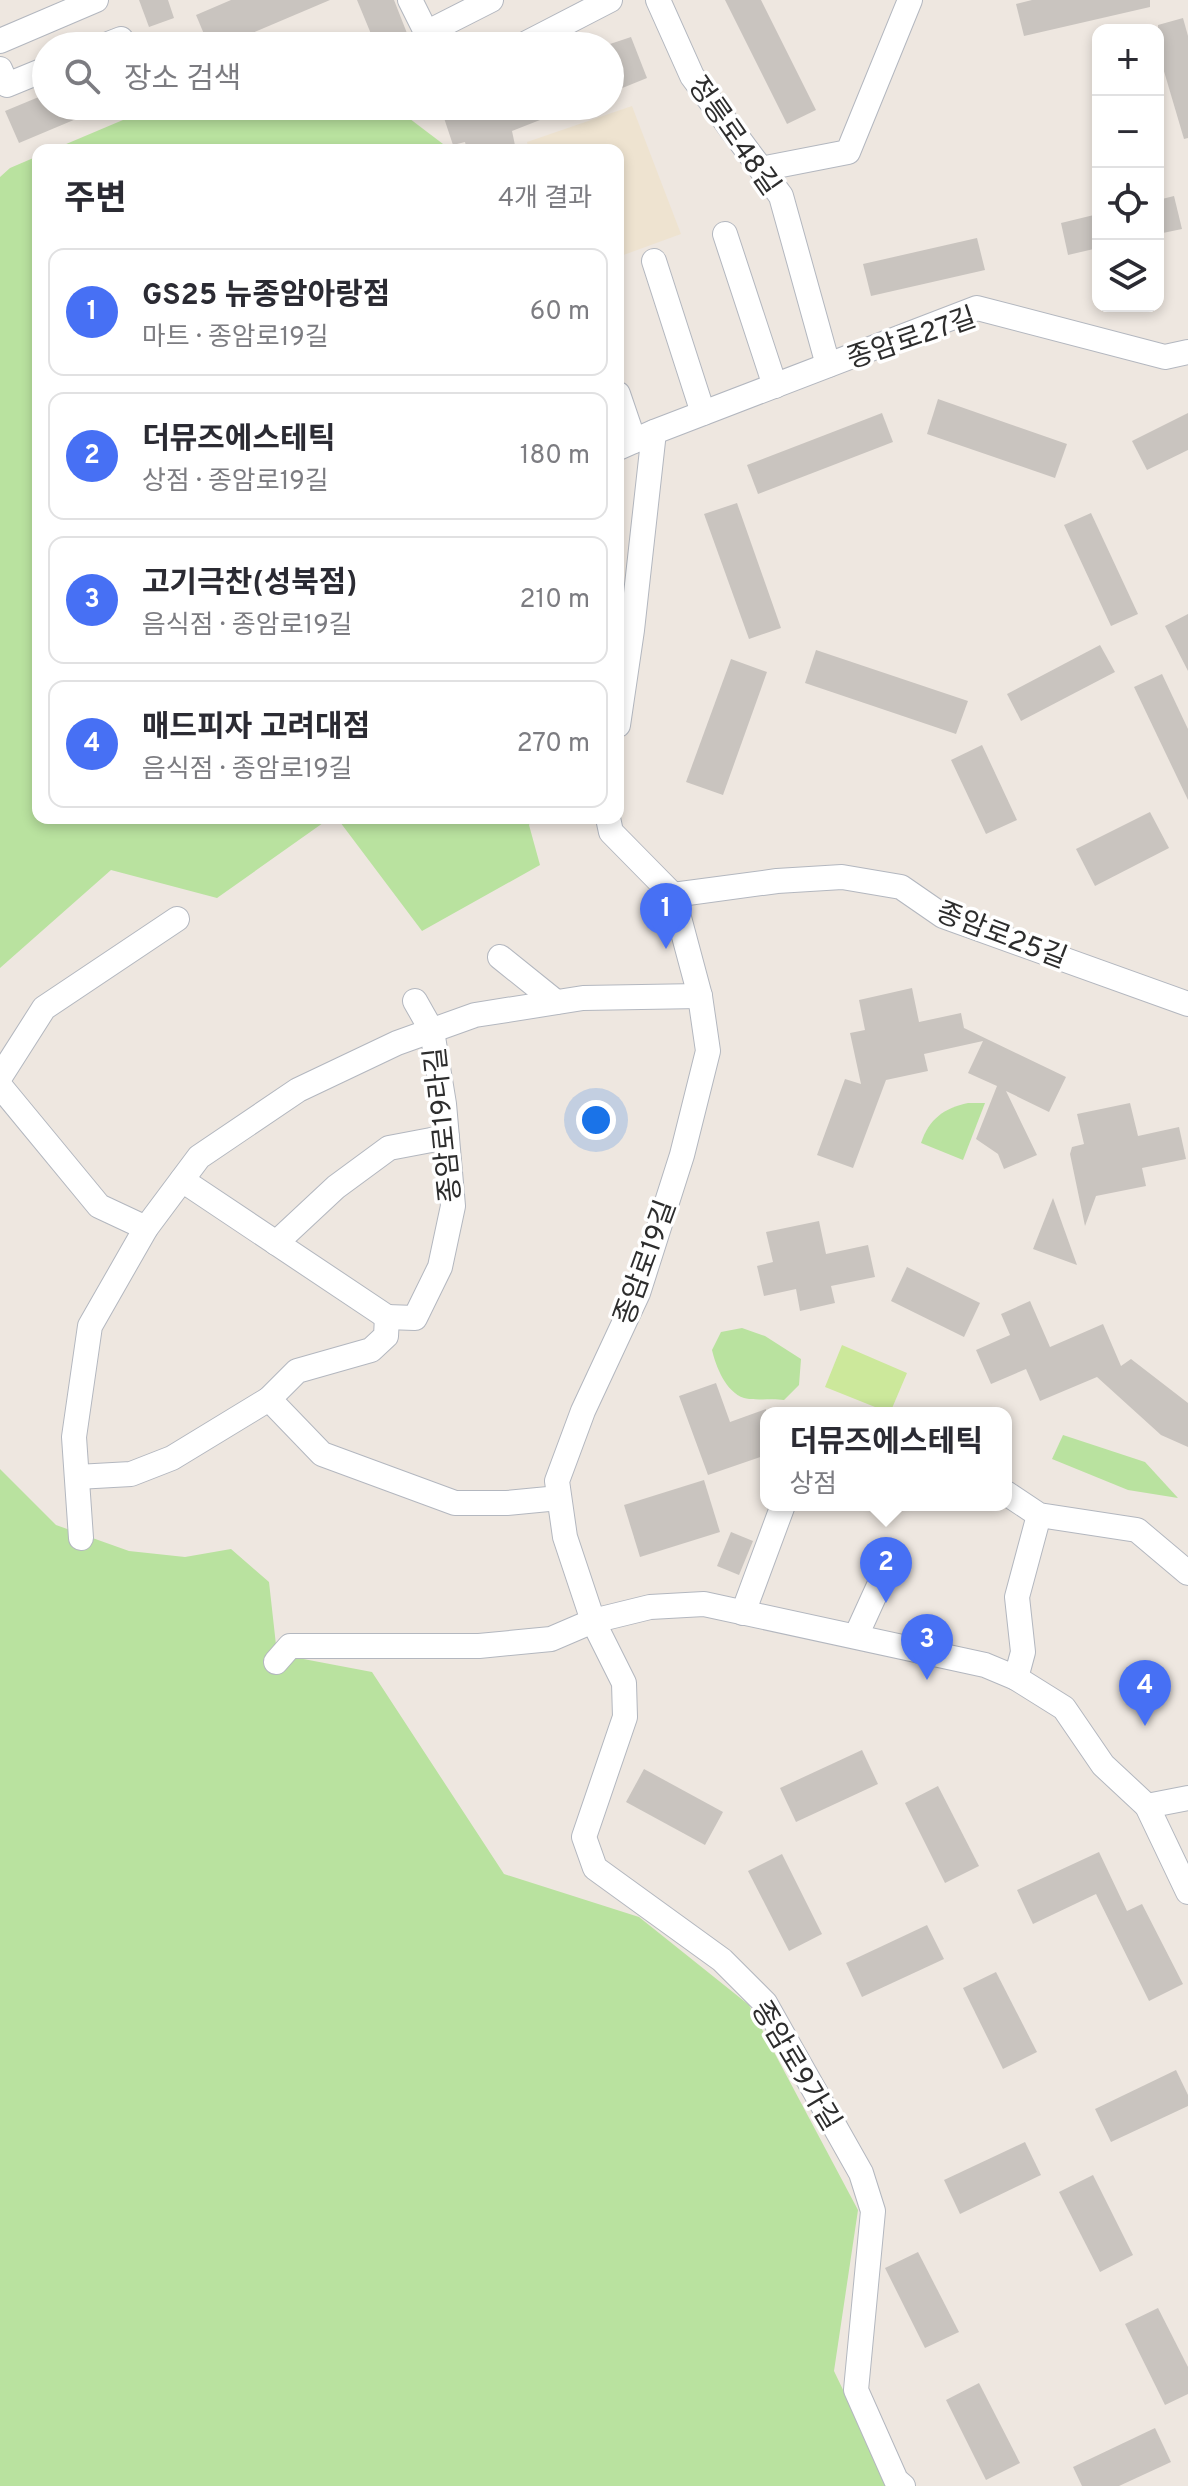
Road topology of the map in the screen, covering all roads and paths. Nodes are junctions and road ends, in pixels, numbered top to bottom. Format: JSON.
{"nodes":[{"id":1,"x":96,"y":0,"type":"edge"},
{"id":2,"x":410,"y":0,"type":"edge"},
{"id":3,"x":491,"y":0,"type":"edge"},
{"id":4,"x":610,"y":0,"type":"edge"},
{"id":5,"x":658,"y":0,"type":"edge"},
{"id":6,"x":910,"y":0,"type":"edge"},
{"id":7,"x":426,"y":32,"type":"edge"},
{"id":8,"x":442,"y":32,"type":"edge"},
{"id":9,"x":548,"y":32,"type":"edge"},
{"id":10,"x":0,"y":41,"type":"edge"},
{"id":11,"x":0,"y":69,"type":"edge"},
{"id":12,"x":32,"y":75,"type":"edge"},
{"id":13,"x":761,"y":169,"type":"junction"},
{"id":14,"x":725,"y":234,"type":"dead end"},
{"id":15,"x":654,"y":261,"type":"dead end"},
{"id":16,"x":1188,"y":352,"type":"edge"},
{"id":17,"x":828,"y":365,"type":"junction"},
{"id":18,"x":775,"y":386,"type":"junction"},
{"id":19,"x":624,"y":409,"type":"edge"},
{"id":20,"x":703,"y":413,"type":"junction"},
{"id":21,"x":636,"y":440,"type":"edge"},
{"id":22,"x":624,"y":684,"type":"edge"},
{"id":23,"x":609,"y":824,"type":"edge"},
{"id":24,"x":673,"y":895,"type":"junction"},
{"id":25,"x":177,"y":919,"type":"dead end"},
{"id":26,"x":500,"y":957,"type":"dead end"},
{"id":27,"x":700,"y":996,"type":"junction"},
{"id":28,"x":415,"y":1001,"type":"dead end"},
{"id":29,"x":556,"y":1002,"type":"junction"},
{"id":30,"x":1188,"y":1004,"type":"edge"},
{"id":31,"x":432,"y":1031,"type":"junction"},
{"id":32,"x":0,"y":1077,"type":"edge"},
{"id":33,"x":0,"y":1086,"type":"edge"},
{"id":34,"x":447,"y":1137,"type":"junction"},
{"id":35,"x":182,"y":1180,"type":"junction"},
{"id":36,"x":146,"y":1228,"type":"junction"},
{"id":37,"x":276,"y":1243,"type":"junction"},
{"id":38,"x":387,"y":1317,"type":"junction"},
{"id":39,"x":269,"y":1399,"type":"junction"},
{"id":40,"x":77,"y":1477,"type":"junction"},
{"id":41,"x":1012,"y":1497,"type":"edge"},
{"id":42,"x":559,"y":1498,"type":"junction"},
{"id":43,"x":781,"y":1511,"type":"edge"},
{"id":44,"x":1039,"y":1515,"type":"junction"},
{"id":45,"x":81,"y":1538,"type":"dead end"},
{"id":46,"x":892,"y":1557,"type":"dead end"},
{"id":47,"x":1188,"y":1573,"type":"edge"},
{"id":48,"x":743,"y":1613,"type":"junction"},
{"id":49,"x":593,"y":1621,"type":"junction"},
{"id":50,"x":856,"y":1636,"type":"junction"},
{"id":51,"x":276,"y":1662,"type":"dead end"},
{"id":52,"x":1016,"y":1678,"type":"junction"},
{"id":53,"x":1188,"y":1798,"type":"edge"},
{"id":54,"x":1147,"y":1806,"type":"junction"},
{"id":55,"x":1188,"y":1892,"type":"edge"},
{"id":56,"x":903,"y":2486,"type":"edge"}],
"edges":[{"from":1,"to":10,"type":"street"},
{"from":2,"to":7,"type":"street"},
{"from":3,"to":8,"type":"street"},
{"from":4,"to":9,"type":"street"},
{"from":5,"to":13,"type":"street","name":"정릉로48길"},
{"from":6,"to":13,"type":"street"},
{"from":11,"to":12,"type":"street"},
{"from":13,"to":17,"type":"street","name":"정릉로48길"},
{"from":14,"to":18,"type":"street"},
{"from":15,"to":20,"type":"street"},
{"from":16,"to":17,"type":"street","name":"종암로27길"},
{"from":17,"to":18,"type":"street","name":"종암로27길"},
{"from":18,"to":20,"type":"street","name":"종암로27길"},
{"from":19,"to":21,"type":"street"},
{"from":20,"to":21,"type":"street","name":"종암로27길"},
{"from":21,"to":22,"type":"street"},
{"from":23,"to":24,"type":"street"},
{"from":24,"to":27,"type":"street","name":"종암로19길"},
{"from":24,"to":30,"type":"street","name":"종암로25길"},
{"from":25,"to":32,"type":"street"},
{"from":26,"to":29,"type":"street"},
{"from":27,"to":29,"type":"street"},
{"from":27,"to":42,"type":"street","name":"종암로19길"},
{"from":28,"to":31,"type":"street","name":"종암로19라길"},
{"from":29,"to":31,"type":"street"},
{"from":31,"to":34,"type":"street","name":"종암로19라길"},
{"from":31,"to":35,"type":"street"},
{"from":33,"to":36,"type":"street"},
{"from":34,"to":37,"type":"street"},
{"from":34,"to":38,"type":"street","name":"종암로19라길"},
{"from":35,"to":36,"type":"street"},
{"from":35,"to":37,"type":"street"},
{"from":36,"to":40,"type":"street"},
{"from":37,"to":38,"type":"street"},
{"from":38,"to":39,"type":"street"},
{"from":39,"to":40,"type":"street"},
{"from":39,"to":42,"type":"street"},
{"from":40,"to":45,"type":"street"},
{"from":41,"to":44,"type":"street"},
{"from":42,"to":49,"type":"street","name":"종암로19길"},
{"from":43,"to":48,"type":"street"},
{"from":44,"to":47,"type":"street"},
{"from":44,"to":52,"type":"street"},
{"from":46,"to":50,"type":"street"},
{"from":48,"to":49,"type":"street"},
{"from":48,"to":50,"type":"street"},
{"from":49,"to":51,"type":"street"},
{"from":49,"to":56,"type":"street","name":"종암로9가길"},
{"from":50,"to":52,"type":"street"},
{"from":52,"to":54,"type":"street"},
{"from":53,"to":54,"type":"street"},
{"from":54,"to":55,"type":"street"}]}
